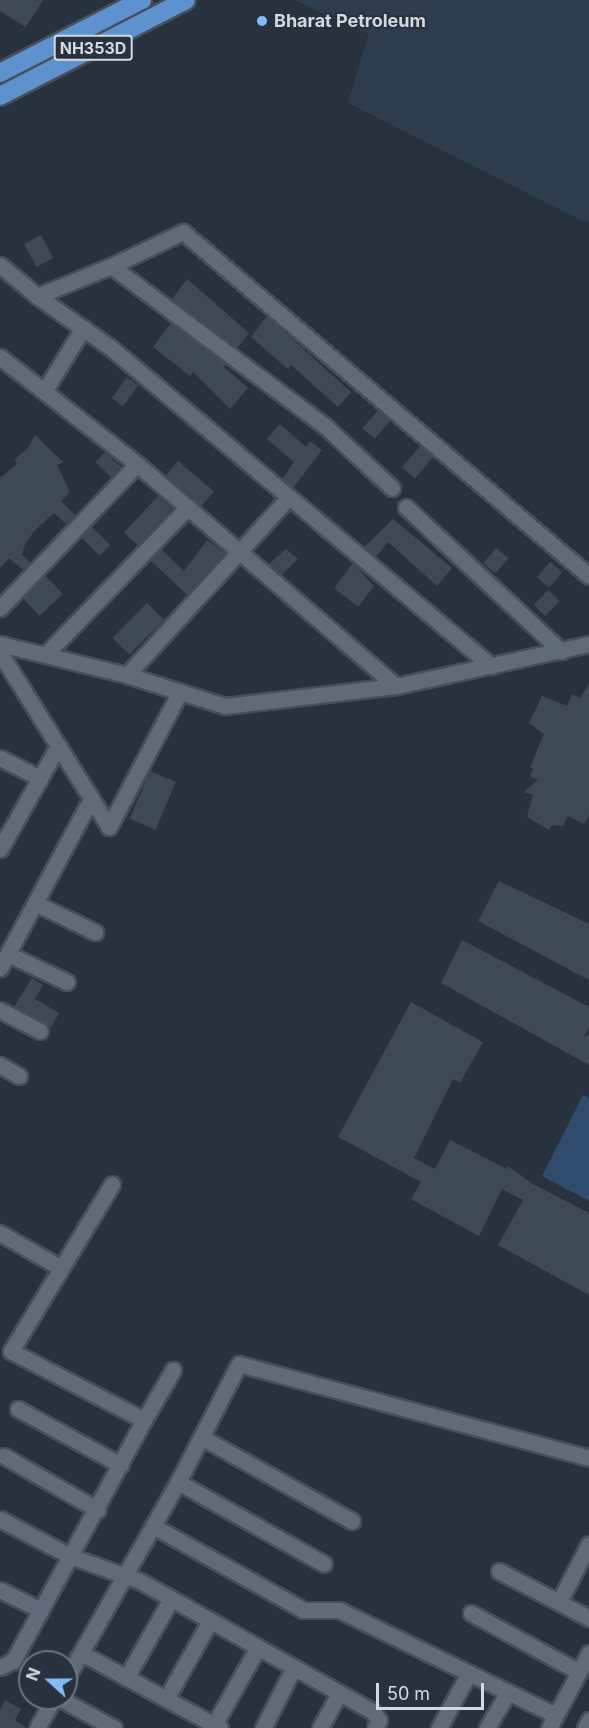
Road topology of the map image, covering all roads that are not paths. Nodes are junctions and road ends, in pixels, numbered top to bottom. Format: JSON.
{"nodes":[{"id":1,"x":142,"y":0,"type":"edge"},
{"id":2,"x":186,"y":0,"type":"edge"},
{"id":3,"x":0,"y":73,"type":"edge"},
{"id":4,"x":0,"y":96,"type":"edge"},
{"id":5,"x":0,"y":265,"type":"edge"},
{"id":6,"x":111,"y":266,"type":"junction"},
{"id":7,"x":37,"y":297,"type":"junction"},
{"id":8,"x":82,"y":328,"type":"junction"},
{"id":9,"x":0,"y":357,"type":"edge"},
{"id":10,"x":45,"y":390,"type":"junction"},
{"id":11,"x":138,"y":464,"type":"junction"},
{"id":12,"x":392,"y":488,"type":"dead end"},
{"id":13,"x":290,"y":497,"type":"junction"},
{"id":14,"x":188,"y":507,"type":"junction"},
{"id":15,"x":406,"y":507,"type":"dead end"},
{"id":16,"x":241,"y":550,"type":"junction"},
{"id":17,"x":589,"y":576,"type":"edge"},
{"id":18,"x":0,"y":608,"type":"edge"},
{"id":19,"x":0,"y":644,"type":"edge"},
{"id":20,"x":589,"y":644,"type":"edge"},
{"id":21,"x":561,"y":651,"type":"junction"},
{"id":22,"x":0,"y":653,"type":"edge"},
{"id":23,"x":46,"y":654,"type":"junction"},
{"id":24,"x":491,"y":666,"type":"junction"},
{"id":25,"x":127,"y":675,"type":"junction"},
{"id":26,"x":396,"y":686,"type":"junction"},
{"id":27,"x":180,"y":692,"type":"junction"},
{"id":28,"x":58,"y":746,"type":"junction"},
{"id":29,"x":0,"y":758,"type":"edge"},
{"id":30,"x":40,"y":778,"type":"junction"},
{"id":31,"x":91,"y":800,"type":"junction"},
{"id":32,"x":0,"y":849,"type":"edge"},
{"id":33,"x":35,"y":903,"type":"junction"},
{"id":34,"x":94,"y":932,"type":"dead end"},
{"id":35,"x":8,"y":954,"type":"junction"},
{"id":36,"x":0,"y":968,"type":"edge"},
{"id":37,"x":67,"y":982,"type":"dead end"},
{"id":38,"x":0,"y":1010,"type":"edge"},
{"id":39,"x":40,"y":1030,"type":"dead end"},
{"id":40,"x":0,"y":1065,"type":"edge"},
{"id":41,"x":19,"y":1076,"type":"dead end"},
{"id":42,"x":112,"y":1184,"type":"dead end"},
{"id":43,"x":0,"y":1233,"type":"edge"},
{"id":44,"x":61,"y":1268,"type":"junction"},
{"id":45,"x":173,"y":1370,"type":"dead end"},
{"id":46,"x":18,"y":1409,"type":"dead end"},
{"id":47,"x":144,"y":1420,"type":"junction"},
{"id":48,"x":201,"y":1437,"type":"junction"},
{"id":49,"x":4,"y":1456,"type":"dead end"},
{"id":50,"x":589,"y":1458,"type":"edge"},
{"id":51,"x":121,"y":1465,"type":"junction"},
{"id":52,"x":178,"y":1482,"type":"junction"},
{"id":53,"x":98,"y":1510,"type":"junction"},
{"id":54,"x":0,"y":1520,"type":"edge"},
{"id":55,"x":352,"y":1521,"type":"dead end"},
{"id":56,"x":153,"y":1526,"type":"junction"},
{"id":57,"x":589,"y":1544,"type":"edge"},
{"id":58,"x":70,"y":1556,"type":"junction"},
{"id":59,"x":324,"y":1564,"type":"dead end"},
{"id":60,"x":499,"y":1571,"type":"dead end"},
{"id":61,"x":124,"y":1576,"type":"junction"},
{"id":62,"x":0,"y":1590,"type":"edge"},
{"id":63,"x":171,"y":1599,"type":"junction"},
{"id":64,"x":559,"y":1602,"type":"junction"},
{"id":65,"x":41,"y":1610,"type":"junction"},
{"id":66,"x":471,"y":1613,"type":"dead end"},
{"id":67,"x":589,"y":1618,"type":"edge"},
{"id":68,"x":210,"y":1621,"type":"junction"},
{"id":69,"x":257,"y":1649,"type":"junction"},
{"id":70,"x":589,"y":1653,"type":"edge"},
{"id":71,"x":82,"y":1654,"type":"junction"},
{"id":72,"x":78,"y":1660,"type":"edge"},
{"id":73,"x":0,"y":1667,"type":"edge"},
{"id":74,"x":293,"y":1669,"type":"junction"},
{"id":75,"x":579,"y":1672,"type":"junction"},
{"id":76,"x":469,"y":1673,"type":"junction"},
{"id":77,"x":126,"y":1678,"type":"junction"},
{"id":78,"x":508,"y":1692,"type":"junction"},
{"id":79,"x":339,"y":1694,"type":"junction"},
{"id":80,"x":166,"y":1699,"type":"junction"},
{"id":81,"x":78,"y":1708,"type":"edge"},
{"id":82,"x":47,"y":1710,"type":"edge"},
{"id":83,"x":589,"y":1720,"type":"edge"},
{"id":84,"x":552,"y":1722,"type":"edge"},
{"id":85,"x":217,"y":1726,"type":"edge"},
{"id":86,"x":37,"y":1728,"type":"edge"},
{"id":87,"x":114,"y":1728,"type":"edge"},
{"id":88,"x":263,"y":1728,"type":"edge"},
{"id":89,"x":321,"y":1728,"type":"edge"},
{"id":90,"x":375,"y":1728,"type":"edge"},
{"id":91,"x":439,"y":1728,"type":"edge"},
{"id":92,"x":487,"y":1728,"type":"edge"},
{"id":93,"x":585,"y":1728,"type":"edge"}],
"edges":[{"from":1,"to":3,"type":"highway","number":"NH353D"},
{"from":2,"to":4,"type":"highway","number":"NH353D"},
{"from":5,"to":7,"type":"street"},
{"from":6,"to":7,"type":"street"},
{"from":6,"to":12,"type":"street"},
{"from":6,"to":17,"type":"street"},
{"from":7,"to":8,"type":"street"},
{"from":8,"to":10,"type":"street"},
{"from":8,"to":13,"type":"street"},
{"from":9,"to":10,"type":"street"},
{"from":10,"to":11,"type":"street"},
{"from":11,"to":14,"type":"street"},
{"from":11,"to":18,"type":"street"},
{"from":13,"to":16,"type":"street"},
{"from":13,"to":24,"type":"street"},
{"from":14,"to":16,"type":"street"},
{"from":14,"to":23,"type":"street"},
{"from":15,"to":21,"type":"street"},
{"from":16,"to":25,"type":"street"},
{"from":16,"to":26,"type":"street"},
{"from":19,"to":23,"type":"street"},
{"from":20,"to":21,"type":"street"},
{"from":21,"to":24,"type":"street"},
{"from":22,"to":28,"type":"street"},
{"from":23,"to":25,"type":"street"},
{"from":24,"to":26,"type":"street"},
{"from":25,"to":27,"type":"street"},
{"from":26,"to":27,"type":"street"},
{"from":27,"to":31,"type":"street"},
{"from":28,"to":30,"type":"street"},
{"from":28,"to":31,"type":"street"},
{"from":29,"to":30,"type":"street"},
{"from":30,"to":32,"type":"street"},
{"from":31,"to":33,"type":"street"},
{"from":33,"to":34,"type":"street"},
{"from":33,"to":35,"type":"street"},
{"from":35,"to":36,"type":"street"},
{"from":35,"to":37,"type":"street"},
{"from":38,"to":39,"type":"street"},
{"from":40,"to":41,"type":"street"},
{"from":42,"to":44,"type":"street"},
{"from":43,"to":44,"type":"street"},
{"from":44,"to":47,"type":"street"},
{"from":45,"to":47,"type":"street"},
{"from":46,"to":51,"type":"street"},
{"from":47,"to":51,"type":"street"},
{"from":48,"to":50,"type":"street"},
{"from":48,"to":52,"type":"street"},
{"from":48,"to":55,"type":"street"},
{"from":49,"to":53,"type":"street"},
{"from":51,"to":53,"type":"street"},
{"from":52,"to":56,"type":"street"},
{"from":52,"to":59,"type":"street"},
{"from":53,"to":58,"type":"street"},
{"from":54,"to":58,"type":"street"},
{"from":56,"to":61,"type":"street"},
{"from":56,"to":76,"type":"street"},
{"from":57,"to":64,"type":"street"},
{"from":58,"to":61,"type":"street"},
{"from":58,"to":65,"type":"street"},
{"from":60,"to":64,"type":"street"},
{"from":61,"to":63,"type":"street"},
{"from":61,"to":71,"type":"street"},
{"from":62,"to":65,"type":"street"},
{"from":63,"to":68,"type":"street"},
{"from":63,"to":77,"type":"street"},
{"from":64,"to":67,"type":"street"},
{"from":65,"to":73,"type":"street"},
{"from":66,"to":75,"type":"street"},
{"from":68,"to":69,"type":"street"},
{"from":68,"to":80,"type":"street"},
{"from":69,"to":74,"type":"street"},
{"from":69,"to":85,"type":"street"},
{"from":70,"to":75,"type":"street"},
{"from":71,"to":72,"type":"street"},
{"from":71,"to":77,"type":"street"},
{"from":74,"to":79,"type":"street"},
{"from":74,"to":88,"type":"street"},
{"from":75,"to":84,"type":"street"},
{"from":76,"to":78,"type":"street"},
{"from":76,"to":91,"type":"street"},
{"from":77,"to":80,"type":"street"},
{"from":78,"to":84,"type":"street"},
{"from":78,"to":92,"type":"street"},
{"from":79,"to":89,"type":"street"},
{"from":79,"to":90,"type":"street"},
{"from":80,"to":85,"type":"street"},
{"from":81,"to":87,"type":"street"},
{"from":82,"to":86,"type":"street"},
{"from":83,"to":93,"type":"street"}]}
